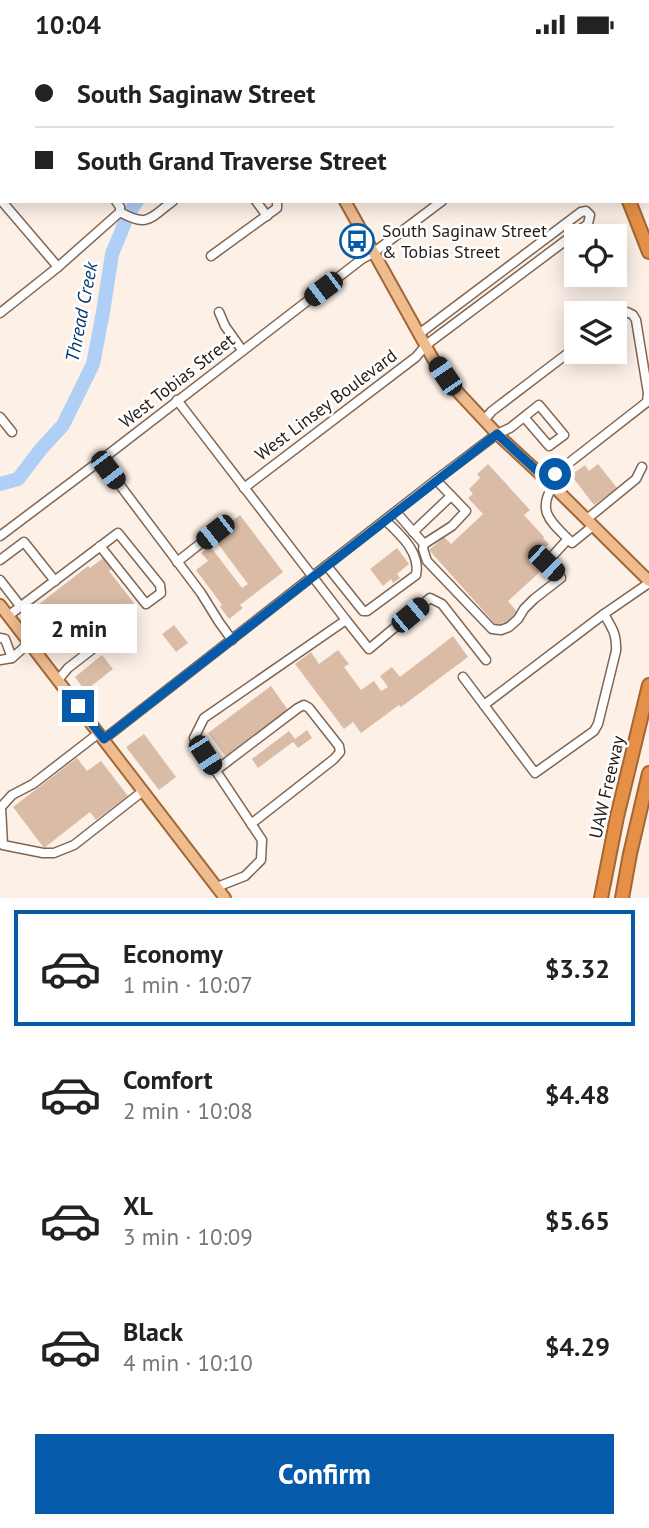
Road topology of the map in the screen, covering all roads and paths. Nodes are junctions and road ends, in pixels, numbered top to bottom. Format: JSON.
{"nodes":[{"id":1,"x":3,"y":203,"type":"edge"},
{"id":2,"x":117,"y":203,"type":"edge"},
{"id":3,"x":170,"y":203,"type":"edge"},
{"id":4,"x":257,"y":203,"type":"edge"},
{"id":5,"x":277,"y":203,"type":"edge"},
{"id":6,"x":346,"y":203,"type":"edge"},
{"id":7,"x":439,"y":203,"type":"edge"},
{"id":8,"x":630,"y":203,"type":"edge"},
{"id":9,"x":120,"y":212,"type":"junction"},
{"id":10,"x":267,"y":216,"type":"junction"},
{"id":11,"x":649,"y":252,"type":"edge"},
{"id":12,"x":373,"y":253,"type":"junction"},
{"id":13,"x":211,"y":256,"type":"dead end"},
{"id":14,"x":513,"y":265,"type":"junction"},
{"id":15,"x":58,"y":267,"type":"junction"},
{"id":16,"x":521,"y":275,"type":"junction"},
{"id":17,"x":627,"y":311,"type":"edge"},
{"id":18,"x":219,"y":312,"type":"dead end"},
{"id":19,"x":0,"y":313,"type":"edge"},
{"id":20,"x":419,"y":334,"type":"junction"},
{"id":21,"x":426,"y":345,"type":"junction"},
{"id":22,"x":243,"y":350,"type":"junction"},
{"id":23,"x":564,"y":356,"type":"edge"},
{"id":24,"x":177,"y":400,"type":"junction"},
{"id":25,"x":648,"y":400,"type":"edge"},
{"id":26,"x":0,"y":417,"type":"edge"},
{"id":27,"x":524,"y":417,"type":"junction"},
{"id":28,"x":484,"y":420,"type":"junction"},
{"id":29,"x":12,"y":432,"type":"dead end"},
{"id":30,"x":497,"y":434,"type":"junction"},
{"id":31,"x":101,"y":460,"type":"junction"},
{"id":32,"x":642,"y":467,"type":"dead end"},
{"id":33,"x":436,"y":480,"type":"junction"},
{"id":34,"x":550,"y":483,"type":"junction"},
{"id":35,"x":244,"y":488,"type":"junction"},
{"id":36,"x":450,"y":495,"type":"junction"},
{"id":37,"x":396,"y":512,"type":"junction"},
{"id":38,"x":386,"y":521,"type":"junction"},
{"id":39,"x":590,"y":522,"type":"junction"},
{"id":40,"x":215,"y":532,"type":"dead end"},
{"id":41,"x":413,"y":532,"type":"junction"},
{"id":42,"x":0,"y":536,"type":"edge"},
{"id":43,"x":568,"y":539,"type":"junction"},
{"id":44,"x":425,"y":544,"type":"junction"},
{"id":45,"x":100,"y":547,"type":"junction"},
{"id":46,"x":0,"y":560,"type":"edge"},
{"id":47,"x":177,"y":562,"type":"junction"},
{"id":48,"x":327,"y":566,"type":"junction"},
{"id":49,"x":312,"y":577,"type":"junction"},
{"id":50,"x":0,"y":580,"type":"edge"},
{"id":51,"x":55,"y":581,"type":"junction"},
{"id":52,"x":649,"y":582,"type":"edge"},
{"id":53,"x":0,"y":605,"type":"edge"},
{"id":54,"x":21,"y":607,"type":"junction"},
{"id":55,"x":604,"y":614,"type":"junction"},
{"id":56,"x":8,"y":616,"type":"junction"},
{"id":57,"x":345,"y":620,"type":"junction"},
{"id":58,"x":112,"y":634,"type":"dead end"},
{"id":59,"x":0,"y":638,"type":"edge"},
{"id":60,"x":232,"y":639,"type":"junction"},
{"id":61,"x":29,"y":643,"type":"junction"},
{"id":62,"x":12,"y":657,"type":"junction"},
{"id":63,"x":0,"y":660,"type":"edge"},
{"id":64,"x":486,"y":660,"type":"dead end"},
{"id":65,"x":463,"y":677,"type":"dead end"},
{"id":66,"x":58,"y":680,"type":"junction"},
{"id":67,"x":649,"y":685,"type":"edge"},
{"id":68,"x":484,"y":705,"type":"junction"},
{"id":69,"x":102,"y":736,"type":"junction"},
{"id":70,"x":215,"y":771,"type":"junction"},
{"id":71,"x":649,"y":773,"type":"edge"},
{"id":72,"x":144,"y":791,"type":"junction"},
{"id":73,"x":251,"y":824,"type":"junction"},
{"id":74,"x":217,"y":887,"type":"junction"},
{"id":75,"x":225,"y":898,"type":"edge"},
{"id":76,"x":601,"y":898,"type":"edge"},
{"id":77,"x":622,"y":898,"type":"edge"}],
"edges":[{"from":1,"to":15,"type":"street"},
{"from":2,"to":9,"type":"street"},
{"from":3,"to":9,"type":"street"},
{"from":4,"to":10,"type":"street"},
{"from":5,"to":10,"type":"street"},
{"from":6,"to":12,"type":"main road"},
{"from":7,"to":12,"type":"street","name":"West Tobias Street"},
{"from":8,"to":11,"type":"highway"},
{"from":9,"to":15,"type":"street"},
{"from":10,"to":13,"type":"street"},
{"from":12,"to":20,"type":"main road"},
{"from":12,"to":22,"type":"street","name":"West Tobias Street"},
{"from":14,"to":16,"type":"street"},
{"from":14,"to":16,"type":"street","name":"West Linsey Boulevard"},
{"from":14,"to":20,"type":"street"},
{"from":15,"to":19,"type":"street"},
{"from":16,"to":21,"type":"street","name":"West Linsey Boulevard"},
{"from":17,"to":25,"type":"street"},
{"from":18,"to":22,"type":"street"},
{"from":20,"to":21,"type":"main road"},
{"from":21,"to":28,"type":"main road"},
{"from":21,"to":35,"type":"street","name":"West Linsey Boulevard"},
{"from":22,"to":24,"type":"street","name":"West Tobias Street"},
{"from":23,"to":28,"type":"street"},
{"from":24,"to":31,"type":"street","name":"West Tobias Street"},
{"from":24,"to":35,"type":"street"},
{"from":25,"to":34,"type":"street"},
{"from":26,"to":29,"type":"street"},
{"from":27,"to":27,"type":"street"},
{"from":27,"to":30,"type":"street"},
{"from":28,"to":30,"type":"main road"},
{"from":30,"to":33,"type":"street"},
{"from":30,"to":34,"type":"main road"},
{"from":31,"to":42,"type":"street","name":"West Tobias Street"},
{"from":31,"to":47,"type":"street"},
{"from":32,"to":39,"type":"street"},
{"from":33,"to":36,"type":"street"},
{"from":33,"to":37,"type":"street"},
{"from":34,"to":39,"type":"main road"},
{"from":34,"to":43,"type":"street"},
{"from":35,"to":49,"type":"street"},
{"from":36,"to":41,"type":"street"},
{"from":36,"to":44,"type":"street"},
{"from":37,"to":38,"type":"street"},
{"from":37,"to":41,"type":"street"},
{"from":38,"to":48,"type":"street"},
{"from":38,"to":48,"type":"street"},
{"from":39,"to":43,"type":"street"},
{"from":39,"to":52,"type":"main road"},
{"from":40,"to":47,"type":"street"},
{"from":41,"to":44,"type":"street"},
{"from":43,"to":44,"type":"street"},
{"from":45,"to":45,"type":"street"},
{"from":45,"to":51,"type":"street"},
{"from":46,"to":51,"type":"street"},
{"from":47,"to":60,"type":"street"},
{"from":48,"to":49,"type":"street"},
{"from":49,"to":57,"type":"street"},
{"from":49,"to":60,"type":"street"},
{"from":50,"to":54,"type":"street"},
{"from":51,"to":54,"type":"street"},
{"from":52,"to":55,"type":"street"},
{"from":53,"to":56,"type":"main road"},
{"from":54,"to":56,"type":"street"},
{"from":55,"to":68,"type":"street"},
{"from":55,"to":68,"type":"street"},
{"from":56,"to":61,"type":"main road"},
{"from":57,"to":64,"type":"street"},
{"from":57,"to":70,"type":"street"},
{"from":58,"to":66,"type":"street"},
{"from":59,"to":62,"type":"street"},
{"from":60,"to":69,"type":"street"},
{"from":61,"to":62,"type":"street"},
{"from":61,"to":66,"type":"main road"},
{"from":62,"to":63,"type":"street"},
{"from":65,"to":68,"type":"street"},
{"from":66,"to":69,"type":"main road"},
{"from":67,"to":76,"type":"highway","name":"UAW Freeway"},
{"from":69,"to":72,"type":"main road"},
{"from":69,"to":72,"type":"street"},
{"from":70,"to":73,"type":"street"},
{"from":70,"to":73,"type":"street"},
{"from":71,"to":77,"type":"highway"},
{"from":72,"to":74,"type":"main road"},
{"from":73,"to":74,"type":"street"},
{"from":74,"to":75,"type":"main road"}]}
